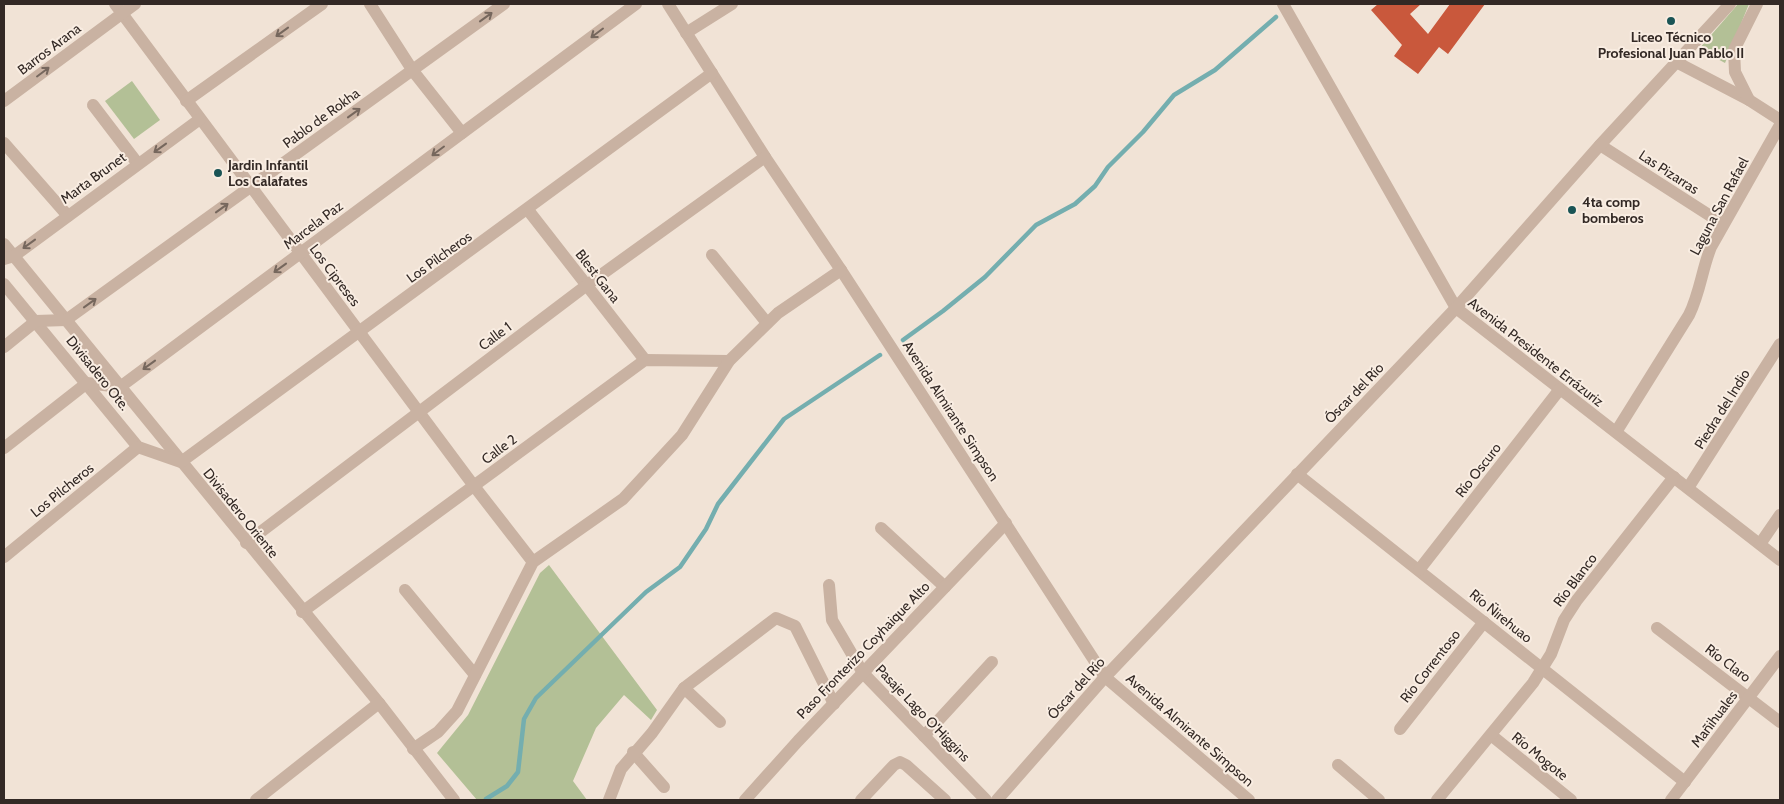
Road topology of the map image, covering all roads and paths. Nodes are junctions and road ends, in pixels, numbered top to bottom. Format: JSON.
{"nodes":[{"id":1,"x":135,"y":4,"type":"edge"},
{"id":2,"x":322,"y":4,"type":"edge"},
{"id":3,"x":370,"y":4,"type":"edge"},
{"id":4,"x":504,"y":4,"type":"edge"},
{"id":5,"x":636,"y":4,"type":"edge"},
{"id":6,"x":668,"y":4,"type":"edge"},
{"id":7,"x":732,"y":4,"type":"edge"},
{"id":8,"x":1283,"y":4,"type":"edge"},
{"id":9,"x":1730,"y":4,"type":"edge"},
{"id":10,"x":1757,"y":4,"type":"edge"},
{"id":11,"x":118,"y":9,"type":"edge"},
{"id":12,"x":686,"y":33,"type":"junction"},
{"id":13,"x":1678,"y":63,"type":"junction"},
{"id":14,"x":412,"y":71,"type":"junction"},
{"id":15,"x":712,"y":73,"type":"junction"},
{"id":16,"x":1749,"y":100,"type":"junction"},
{"id":17,"x":4,"y":101,"type":"edge"},
{"id":18,"x":186,"y":101,"type":"junction"},
{"id":19,"x":93,"y":105,"type":"dead end"},
{"id":20,"x":200,"y":119,"type":"junction"},
{"id":21,"x":1780,"y":120,"type":"edge"},
{"id":22,"x":1780,"y":125,"type":"edge"},
{"id":23,"x":462,"y":133,"type":"junction"},
{"id":24,"x":4,"y":143,"type":"edge"},
{"id":25,"x":1600,"y":145,"type":"junction"},
{"id":26,"x":765,"y":157,"type":"junction"},
{"id":27,"x":138,"y":164,"type":"junction"},
{"id":28,"x":251,"y":187,"type":"junction"},
{"id":29,"x":528,"y":210,"type":"junction"},
{"id":30,"x":68,"y":216,"type":"junction"},
{"id":31,"x":1723,"y":224,"type":"junction"},
{"id":32,"x":4,"y":244,"type":"edge"},
{"id":33,"x":300,"y":253,"type":"junction"},
{"id":34,"x":712,"y":254,"type":"dead end"},
{"id":35,"x":9,"y":257,"type":"edge"},
{"id":36,"x":841,"y":270,"type":"junction"},
{"id":37,"x":4,"y":284,"type":"edge"},
{"id":38,"x":586,"y":285,"type":"junction"},
{"id":39,"x":1456,"y":308,"type":"junction"},
{"id":40,"x":66,"y":320,"type":"junction"},
{"id":41,"x":36,"y":321,"type":"junction"},
{"id":42,"x":767,"y":323,"type":"junction"},
{"id":43,"x":360,"y":334,"type":"junction"},
{"id":44,"x":1780,"y":344,"type":"edge"},
{"id":45,"x":4,"y":347,"type":"edge"},
{"id":46,"x":645,"y":360,"type":"junction"},
{"id":47,"x":729,"y":361,"type":"junction"},
{"id":48,"x":87,"y":383,"type":"junction"},
{"id":49,"x":120,"y":387,"type":"junction"},
{"id":50,"x":1560,"y":389,"type":"junction"},
{"id":51,"x":418,"y":412,"type":"junction"},
{"id":52,"x":1616,"y":432,"type":"junction"},
{"id":53,"x":138,"y":447,"type":"junction"},
{"id":54,"x":4,"y":448,"type":"edge"},
{"id":55,"x":181,"y":462,"type":"junction"},
{"id":56,"x":1297,"y":474,"type":"junction"},
{"id":57,"x":1674,"y":477,"type":"junction"},
{"id":58,"x":474,"y":486,"type":"junction"},
{"id":59,"x":1688,"y":488,"type":"junction"},
{"id":60,"x":1780,"y":515,"type":"edge"},
{"id":61,"x":1006,"y":523,"type":"junction"},
{"id":62,"x":881,"y":528,"type":"dead end"},
{"id":63,"x":246,"y":543,"type":"junction"},
{"id":64,"x":1760,"y":544,"type":"junction"},
{"id":65,"x":4,"y":557,"type":"edge"},
{"id":66,"x":1780,"y":560,"type":"edge"},
{"id":67,"x":533,"y":562,"type":"junction"},
{"id":68,"x":1419,"y":570,"type":"junction"},
{"id":69,"x":829,"y":585,"type":"dead end"},
{"id":70,"x":945,"y":587,"type":"junction"},
{"id":71,"x":405,"y":590,"type":"dead end"},
{"id":72,"x":302,"y":612,"type":"junction"},
{"id":73,"x":1484,"y":622,"type":"junction"},
{"id":74,"x":1657,"y":628,"type":"dead end"},
{"id":75,"x":1780,"y":656,"type":"edge"},
{"id":76,"x":992,"y":662,"type":"dead end"},
{"id":77,"x":1543,"y":669,"type":"junction"},
{"id":78,"x":863,"y":673,"type":"junction"},
{"id":79,"x":475,"y":675,"type":"junction"},
{"id":80,"x":1105,"y":677,"type":"junction"},
{"id":81,"x":684,"y":688,"type":"junction"},
{"id":82,"x":1749,"y":698,"type":"junction"},
{"id":83,"x":379,"y":704,"type":"junction"},
{"id":84,"x":834,"y":704,"type":"junction"},
{"id":85,"x":720,"y":722,"type":"dead end"},
{"id":86,"x":1780,"y":722,"type":"edge"},
{"id":87,"x":1400,"y":729,"type":"dead end"},
{"id":88,"x":1491,"y":735,"type":"junction"},
{"id":89,"x":924,"y":736,"type":"junction"},
{"id":90,"x":413,"y":749,"type":"junction"},
{"id":91,"x":633,"y":752,"type":"junction"},
{"id":92,"x":1338,"y":765,"type":"dead end"},
{"id":93,"x":1685,"y":782,"type":"junction"},
{"id":94,"x":664,"y":787,"type":"dead end"},
{"id":95,"x":1445,"y":798,"type":"edge"},
{"id":96,"x":256,"y":800,"type":"edge"},
{"id":97,"x":454,"y":800,"type":"edge"},
{"id":98,"x":608,"y":800,"type":"edge"},
{"id":99,"x":745,"y":800,"type":"edge"},
{"id":100,"x":862,"y":800,"type":"edge"},
{"id":101,"x":945,"y":800,"type":"edge"},
{"id":102,"x":986,"y":800,"type":"edge"},
{"id":103,"x":997,"y":800,"type":"edge"},
{"id":104,"x":1249,"y":800,"type":"edge"},
{"id":105,"x":1379,"y":800,"type":"edge"},
{"id":106,"x":1571,"y":800,"type":"edge"},
{"id":107,"x":1671,"y":800,"type":"edge"}],
"edges":[{"from":1,"to":11,"type":"street","name":"Barros Arana"},
{"from":2,"to":18,"type":"street","one_way":true},
{"from":3,"to":14,"type":"street"},
{"from":14,"to":4,"type":"street","name":"Pablo de Rokha","one_way":true},
{"from":5,"to":23,"type":"street","name":"Marcela Paz","one_way":true},
{"from":6,"to":12,"type":"street","name":"Avenida Almirante Simpson"},
{"from":7,"to":12,"type":"street"},
{"from":8,"to":39,"type":"street","name":"Avenida Presidente Errázuriz"},
{"from":9,"to":13,"type":"street","name":"Óscar del Río"},
{"from":10,"to":16,"type":"street"},
{"from":17,"to":11,"type":"street","name":"Barros Arana","one_way":true},
{"from":11,"to":18,"type":"street","name":"Los Cipreses"},
{"from":12,"to":15,"type":"street","name":"Avenida Almirante Simpson"},
{"from":13,"to":16,"type":"street"},
{"from":13,"to":25,"type":"street","name":"Óscar del Río"},
{"from":14,"to":23,"type":"street"},
{"from":28,"to":14,"type":"street","name":"Pablo de Rokha","one_way":true},
{"from":15,"to":26,"type":"street","name":"Avenida Almirante Simpson"},
{"from":15,"to":29,"type":"street","name":"Los Pilcheros"},
{"from":16,"to":21,"type":"street"},
{"from":18,"to":20,"type":"street","name":"Los Cipreses"},
{"from":19,"to":27,"type":"street"},
{"from":20,"to":27,"type":"street","name":"Marta Brunet","one_way":true},
{"from":20,"to":28,"type":"street","name":"Los Cipreses"},
{"from":22,"to":31,"type":"street","name":"Laguna San Rafael"},
{"from":23,"to":33,"type":"street","name":"Marcela Paz","one_way":true},
{"from":24,"to":30,"type":"street"},
{"from":25,"to":31,"type":"street","name":"Las Pizarras"},
{"from":25,"to":39,"type":"street","name":"Óscar del Río"},
{"from":26,"to":36,"type":"street","name":"Avenida Almirante Simpson"},
{"from":26,"to":38,"type":"street","name":"Calle 1"},
{"from":27,"to":30,"type":"street","name":"Marta Brunet"},
{"from":28,"to":33,"type":"street","name":"Los Cipreses"},
{"from":40,"to":28,"type":"street","name":"Pablo de Rokha","one_way":true},
{"from":29,"to":38,"type":"street","name":"Blest Gana"},
{"from":29,"to":43,"type":"street","name":"Los Pilcheros"},
{"from":30,"to":35,"type":"street","name":"Marta Brunet","one_way":true},
{"from":31,"to":52,"type":"street","name":"Laguna San Rafael"},
{"from":32,"to":35,"type":"street","name":"Divisadero Oriente"},
{"from":33,"to":43,"type":"street","name":"Los Cipreses"},
{"from":33,"to":49,"type":"street","name":"Marcela Paz","one_way":true},
{"from":34,"to":42,"type":"street"},
{"from":35,"to":40,"type":"street","name":"Divisadero Oriente"},
{"from":36,"to":42,"type":"street"},
{"from":36,"to":61,"type":"street","name":"Avenida Almirante Simpson"},
{"from":37,"to":41,"type":"street","name":"Divisadero Ote."},
{"from":38,"to":46,"type":"street","name":"Blest Gana"},
{"from":38,"to":51,"type":"street","name":"Calle 1"},
{"from":39,"to":50,"type":"street","name":"Avenida Presidente Errázuriz"},
{"from":39,"to":56,"type":"street","name":"Óscar del Río"},
{"from":40,"to":41,"type":"street"},
{"from":40,"to":49,"type":"street","name":"Divisadero Oriente"},
{"from":41,"to":45,"type":"street"},
{"from":41,"to":48,"type":"street","name":"Divisadero Ote."},
{"from":42,"to":47,"type":"street"},
{"from":43,"to":51,"type":"street","name":"Los Cipreses"},
{"from":43,"to":55,"type":"street","name":"Los Pilcheros"},
{"from":44,"to":59,"type":"street","name":"Piedra del Indio"},
{"from":46,"to":47,"type":"street"},
{"from":46,"to":58,"type":"street","name":"Calle 2"},
{"from":47,"to":67,"type":"street"},
{"from":48,"to":49,"type":"street"},
{"from":48,"to":53,"type":"street","name":"Divisadero Ote."},
{"from":48,"to":54,"type":"street"},
{"from":49,"to":55,"type":"street","name":"Divisadero Oriente"},
{"from":50,"to":52,"type":"street","name":"Avenida Presidente Errázuriz"},
{"from":50,"to":68,"type":"street","name":"Río Oscuro"},
{"from":51,"to":58,"type":"street","name":"Los Cipreses"},
{"from":51,"to":63,"type":"street","name":"Calle 1"},
{"from":52,"to":57,"type":"street","name":"Avenida Presidente Errázuriz"},
{"from":53,"to":55,"type":"street"},
{"from":53,"to":65,"type":"street","name":"Los Pilcheros"},
{"from":55,"to":63,"type":"street","name":"Divisadero Oriente"},
{"from":56,"to":68,"type":"street","name":"Río Ñirehuao"},
{"from":56,"to":80,"type":"street","name":"Óscar del Río"},
{"from":57,"to":59,"type":"street","name":"Avenida Presidente Errázuriz"},
{"from":57,"to":77,"type":"street","name":"Río Blanco"},
{"from":58,"to":67,"type":"street","name":"Los Cipreses"},
{"from":58,"to":72,"type":"street","name":"Calle 2"},
{"from":59,"to":64,"type":"street","name":"Avenida Presidente Errázuriz"},
{"from":60,"to":64,"type":"street"},
{"from":61,"to":70,"type":"street","name":"Paso Fronterizo Coyhaique Alto"},
{"from":61,"to":80,"type":"street","name":"Avenida Almirante Simpson"},
{"from":62,"to":70,"type":"street"},
{"from":63,"to":72,"type":"street","name":"Divisadero Oriente"},
{"from":64,"to":66,"type":"street","name":"Avenida Presidente Errázuriz"},
{"from":67,"to":79,"type":"street"},
{"from":68,"to":73,"type":"street","name":"Río Ñirehuao"},
{"from":69,"to":78,"type":"street","name":"Pasaje Lago O'Higgins"},
{"from":70,"to":78,"type":"street","name":"Paso Fronterizo Coyhaique Alto"},
{"from":71,"to":79,"type":"street"},
{"from":72,"to":83,"type":"street","name":"Divisadero Oriente"},
{"from":73,"to":77,"type":"street","name":"Río Ñirehuao"},
{"from":73,"to":87,"type":"street","name":"Río Correntoso"},
{"from":74,"to":82,"type":"street","name":"Río Claro"},
{"from":75,"to":82,"type":"street","name":"Mañihuales"},
{"from":76,"to":89,"type":"street"},
{"from":77,"to":88,"type":"street","name":"Río Blanco"},
{"from":77,"to":93,"type":"street","name":"Río Ñirehuao"},
{"from":78,"to":84,"type":"street","name":"Paso Fronterizo Coyhaique Alto"},
{"from":78,"to":89,"type":"street","name":"Pasaje Lago O'Higgins"},
{"from":79,"to":90,"type":"street"},
{"from":80,"to":103,"type":"street","name":"Óscar del Río"},
{"from":80,"to":104,"type":"street","name":"Avenida Almirante Simpson"},
{"from":81,"to":84,"type":"street"},
{"from":81,"to":85,"type":"street"},
{"from":81,"to":91,"type":"street"},
{"from":82,"to":86,"type":"street","name":"Río Claro"},
{"from":82,"to":93,"type":"street","name":"Mañihuales"},
{"from":83,"to":90,"type":"street","name":"Divisadero Oriente"},
{"from":83,"to":96,"type":"street"},
{"from":84,"to":99,"type":"street","name":"Paso Fronterizo Coyhaique Alto"},
{"from":88,"to":95,"type":"street","name":"Río Blanco"},
{"from":88,"to":106,"type":"street","name":"Río Mogote"},
{"from":89,"to":102,"type":"street","name":"Pasaje Lago O'Higgins"},
{"from":90,"to":97,"type":"street","name":"Divisadero Oriente"},
{"from":91,"to":94,"type":"street"},
{"from":91,"to":98,"type":"street"},
{"from":92,"to":105,"type":"street"},
{"from":93,"to":107,"type":"street","name":"Mañihuales"},
{"from":100,"to":101,"type":"street"}]}
